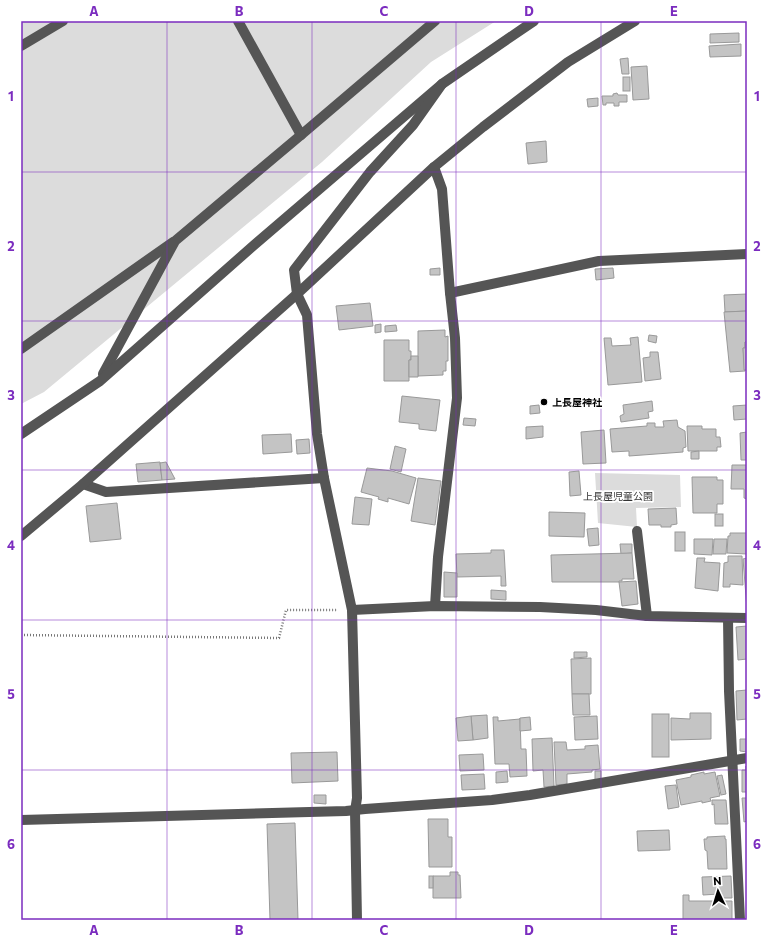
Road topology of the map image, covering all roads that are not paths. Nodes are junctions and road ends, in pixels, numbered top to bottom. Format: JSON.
{"nodes":[{"id":1,"x":63,"y":21,"type":"edge"},
{"id":2,"x":238,"y":21,"type":"edge"},
{"id":3,"x":435,"y":21,"type":"edge"},
{"id":4,"x":534,"y":21,"type":"edge"},
{"id":5,"x":635,"y":21,"type":"edge"},
{"id":6,"x":21,"y":46,"type":"edge"},
{"id":7,"x":442,"y":84,"type":"junction"},
{"id":8,"x":301,"y":136,"type":"junction"},
{"id":9,"x":434,"y":167,"type":"junction"},
{"id":10,"x":175,"y":241,"type":"junction"},
{"id":11,"x":747,"y":254,"type":"edge"},
{"id":12,"x":450,"y":293,"type":"junction"},
{"id":13,"x":297,"y":294,"type":"junction"},
{"id":14,"x":21,"y":349,"type":"edge"},
{"id":15,"x":100,"y":381,"type":"junction"},
{"id":16,"x":21,"y":434,"type":"edge"},
{"id":17,"x":324,"y":478,"type":"junction"},
{"id":18,"x":83,"y":484,"type":"junction"},
{"id":19,"x":637,"y":532,"type":"dead end"},
{"id":20,"x":21,"y":536,"type":"edge"},
{"id":21,"x":435,"y":606,"type":"junction"},
{"id":22,"x":352,"y":610,"type":"junction"},
{"id":23,"x":648,"y":616,"type":"junction"},
{"id":24,"x":728,"y":618,"type":"junction"},
{"id":25,"x":747,"y":618,"type":"edge"},
{"id":26,"x":747,"y":758,"type":"edge"},
{"id":27,"x":733,"y":762,"type":"junction"},
{"id":28,"x":354,"y":811,"type":"junction"},
{"id":29,"x":21,"y":820,"type":"edge"},
{"id":30,"x":357,"y":920,"type":"edge"},
{"id":31,"x":740,"y":920,"type":"edge"}],
"edges":[{"from":1,"to":6,"type":"street"},
{"from":2,"to":8,"type":"street"},
{"from":3,"to":8,"type":"street"},
{"from":4,"to":7,"type":"street"},
{"from":5,"to":9,"type":"street"},
{"from":7,"to":13,"type":"street"},
{"from":7,"to":15,"type":"street"},
{"from":8,"to":10,"type":"street"},
{"from":9,"to":12,"type":"street"},
{"from":9,"to":13,"type":"street"},
{"from":10,"to":14,"type":"street"},
{"from":10,"to":15,"type":"street"},
{"from":11,"to":12,"type":"street"},
{"from":12,"to":21,"type":"street"},
{"from":13,"to":17,"type":"street"},
{"from":13,"to":18,"type":"street"},
{"from":15,"to":16,"type":"street"},
{"from":17,"to":18,"type":"street"},
{"from":17,"to":22,"type":"street"},
{"from":18,"to":20,"type":"street"},
{"from":19,"to":23,"type":"street"},
{"from":21,"to":22,"type":"street"},
{"from":21,"to":23,"type":"street"},
{"from":22,"to":28,"type":"street"},
{"from":23,"to":24,"type":"street"},
{"from":24,"to":25,"type":"street"},
{"from":24,"to":27,"type":"street"},
{"from":26,"to":27,"type":"street"},
{"from":27,"to":28,"type":"street"},
{"from":27,"to":31,"type":"street"},
{"from":28,"to":29,"type":"street"},
{"from":28,"to":30,"type":"street"}]}
